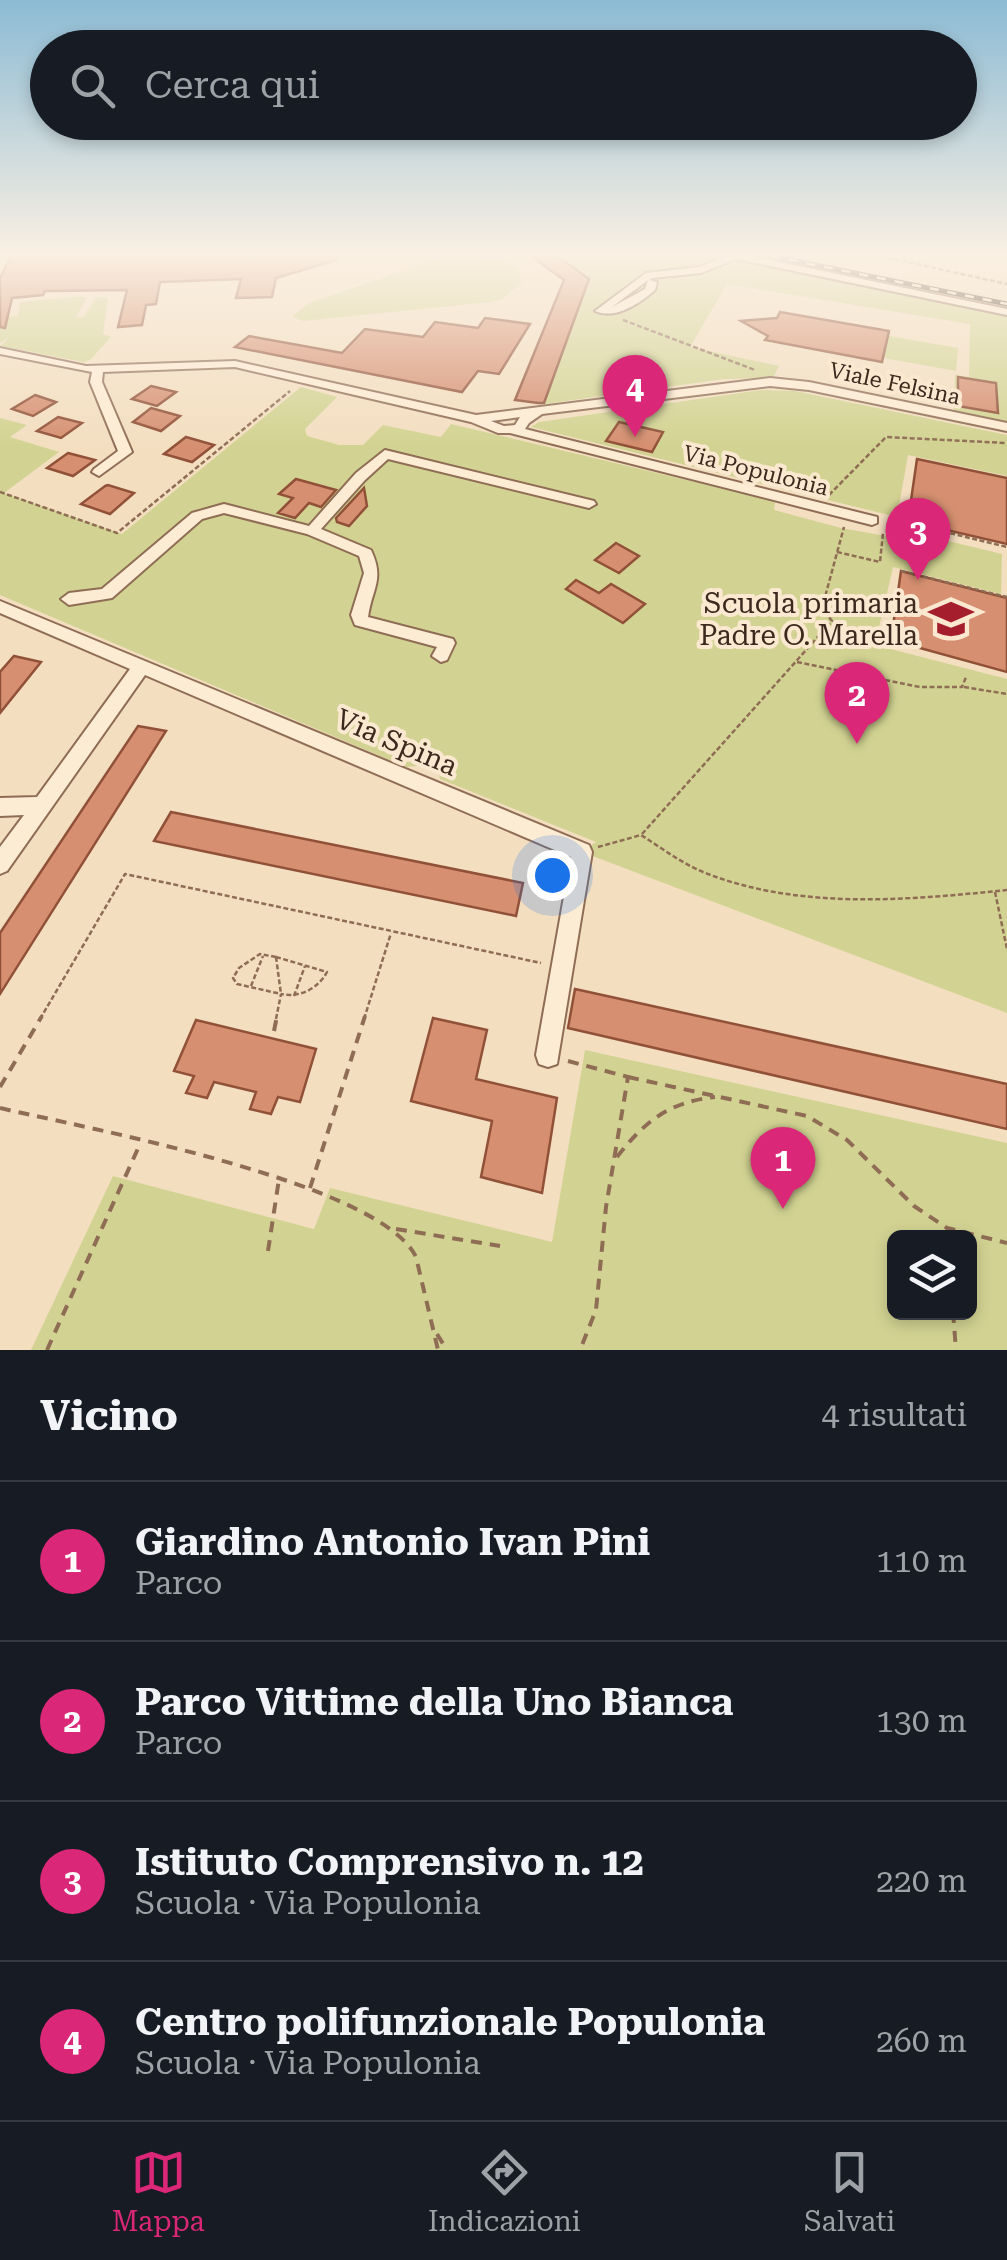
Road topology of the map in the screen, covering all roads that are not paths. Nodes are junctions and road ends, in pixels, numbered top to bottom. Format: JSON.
{"nodes":[{"id":1,"x":0,"y":351,"type":"edge"},
{"id":2,"x":98,"y":370,"type":"junction"},
{"id":3,"x":523,"y":419,"type":"junction"},
{"id":4,"x":1007,"y":427,"type":"edge"},
{"id":5,"x":99,"y":472,"type":"dead end"},
{"id":6,"x":589,"y":504,"type":"dead end"},
{"id":7,"x":872,"y":520,"type":"dead end"},
{"id":8,"x":312,"y":530,"type":"junction"},
{"id":9,"x":69,"y":600,"type":"dead end"},
{"id":10,"x":0,"y":607,"type":"edge"},
{"id":11,"x":441,"y":656,"type":"dead end"},
{"id":12,"x":141,"y":667,"type":"junction"},
{"id":13,"x":41,"y":805,"type":"junction"},
{"id":14,"x":0,"y":807,"type":"edge"},
{"id":15,"x":0,"y":864,"type":"edge"},
{"id":16,"x":548,"y":1055,"type":"road end"}],
"edges":[{"from":1,"to":2,"type":"street","name":"Viale Felsina"},
{"from":2,"to":3,"type":"street","name":"Viale Felsina"},
{"from":2,"to":5,"type":"street"},
{"from":3,"to":4,"type":"street","name":"Viale Felsina"},
{"from":3,"to":7,"type":"street","name":"Via Populonia"},
{"from":6,"to":8,"type":"street"},
{"from":8,"to":9,"type":"street"},
{"from":8,"to":11,"type":"street"},
{"from":10,"to":12,"type":"street","name":"Via Spina"},
{"from":12,"to":13,"type":"street"},
{"from":12,"to":16,"type":"street","name":"Via Spina"},
{"from":13,"to":14,"type":"street"},
{"from":13,"to":15,"type":"street"}]}
